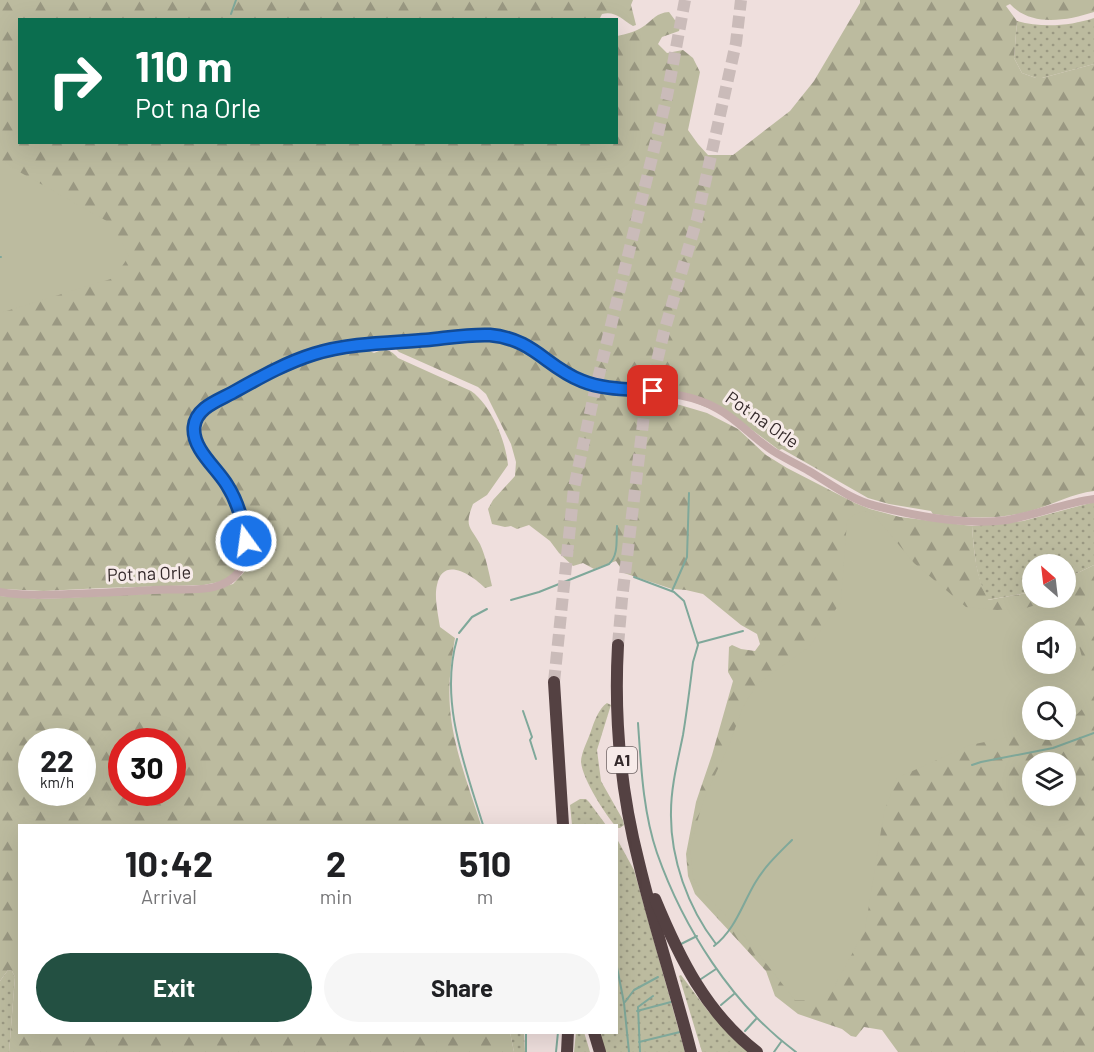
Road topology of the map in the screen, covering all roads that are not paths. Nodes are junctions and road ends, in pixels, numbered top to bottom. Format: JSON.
{"nodes":[{"id":1,"x":1094,"y":499,"type":"edge"},
{"id":2,"x":0,"y":592,"type":"edge"},
{"id":3,"x":618,"y":645,"type":"tunnel mouth"},
{"id":4,"x":554,"y":682,"type":"tunnel mouth"},
{"id":5,"x":563,"y":824,"type":"edge"},
{"id":6,"x":642,"y":874,"type":"junction"},
{"id":7,"x":568,"y":1034,"type":"edge"},
{"id":8,"x":595,"y":1034,"type":"edge"},
{"id":9,"x":567,"y":1052,"type":"edge"},
{"id":10,"x":600,"y":1052,"type":"edge"},
{"id":11,"x":691,"y":1052,"type":"edge"},
{"id":12,"x":758,"y":1052,"type":"edge"}],
"edges":[{"from":1,"to":2,"type":"street","name":"Pot na Orle"},
{"from":3,"to":6,"type":"highway","number":"A1"},
{"from":4,"to":5,"type":"highway"},
{"from":6,"to":11,"type":"highway","number":"A1"},
{"from":6,"to":12,"type":"highway"},
{"from":7,"to":9,"type":"highway"},
{"from":8,"to":10,"type":"highway"}]}
